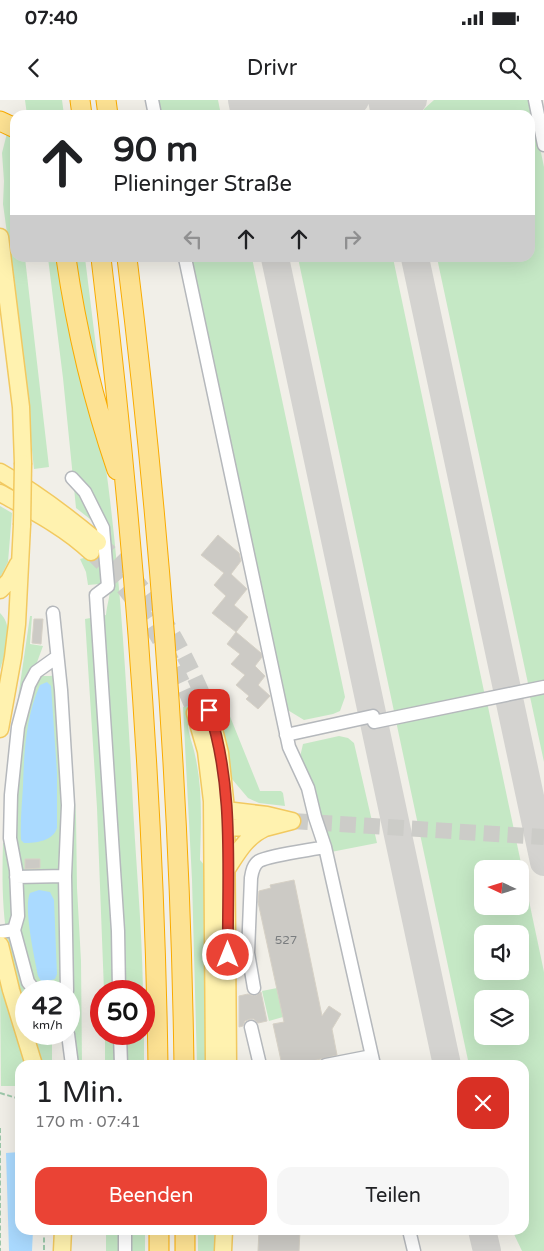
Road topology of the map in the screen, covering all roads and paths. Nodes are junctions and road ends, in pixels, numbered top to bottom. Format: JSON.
{"nodes":[{"id":1,"x":535,"y":100,"type":"edge"},
{"id":2,"x":544,"y":145,"type":"edge"},
{"id":3,"x":0,"y":237,"type":"edge"},
{"id":4,"x":67,"y":262,"type":"edge"},
{"id":5,"x":101,"y":262,"type":"edge"},
{"id":6,"x":127,"y":262,"type":"edge"},
{"id":7,"x":186,"y":262,"type":"edge"},
{"id":8,"x":0,"y":472,"type":"edge"},
{"id":9,"x":72,"y":478,"type":"dead end"},
{"id":10,"x":0,"y":493,"type":"edge"},
{"id":11,"x":128,"y":502,"type":"junction"},
{"id":12,"x":21,"y":557,"type":"junction"},
{"id":13,"x":0,"y":590,"type":"edge"},
{"id":14,"x":0,"y":601,"type":"edge"},
{"id":15,"x":19,"y":603,"type":"junction"},
{"id":16,"x":53,"y":613,"type":"dead end"},
{"id":17,"x":57,"y":658,"type":"junction"},
{"id":18,"x":544,"y":687,"type":"edge"},
{"id":19,"x":202,"y":711,"type":"tunnel mouth"},
{"id":20,"x":0,"y":729,"type":"edge"},
{"id":21,"x":286,"y":736,"type":"junction"},
{"id":22,"x":220,"y":809,"type":"junction"},
{"id":23,"x":220,"y":827,"type":"junction"},
{"id":24,"x":265,"y":828,"type":"junction"},
{"id":25,"x":325,"y":847,"type":"junction"},
{"id":26,"x":228,"y":869,"type":"junction"},
{"id":27,"x":65,"y":876,"type":"junction"},
{"id":28,"x":16,"y":877,"type":"junction"},
{"id":29,"x":14,"y":930,"type":"junction"},
{"id":30,"x":0,"y":932,"type":"edge"},
{"id":31,"x":0,"y":945,"type":"edge"},
{"id":32,"x":27,"y":980,"type":"edge"},
{"id":33,"x":67,"y":980,"type":"edge"},
{"id":34,"x":119,"y":980,"type":"edge"},
{"id":35,"x":254,"y":988,"type":"dead end"},
{"id":36,"x":251,"y":1027,"type":"dead end"},
{"id":37,"x":69,"y":1045,"type":"edge"},
{"id":38,"x":120,"y":1045,"type":"edge"},
{"id":39,"x":32,"y":1060,"type":"edge"},
{"id":40,"x":71,"y":1060,"type":"edge"},
{"id":41,"x":121,"y":1060,"type":"edge"},
{"id":42,"x":158,"y":1060,"type":"edge"},
{"id":43,"x":184,"y":1060,"type":"edge"},
{"id":44,"x":214,"y":1060,"type":"edge"},
{"id":45,"x":228,"y":1060,"type":"edge"},
{"id":46,"x":259,"y":1060,"type":"edge"},
{"id":47,"x":373,"y":1060,"type":"edge"},
{"id":48,"x":0,"y":1093,"type":"edge"},
{"id":49,"x":15,"y":1097,"type":"edge"},
{"id":50,"x":0,"y":1128,"type":"edge"},
{"id":51,"x":0,"y":1136,"type":"edge"},
{"id":52,"x":44,"y":1235,"type":"edge"},
{"id":53,"x":63,"y":1235,"type":"edge"},
{"id":54,"x":126,"y":1235,"type":"edge"},
{"id":55,"x":159,"y":1235,"type":"edge"},
{"id":56,"x":185,"y":1235,"type":"edge"},
{"id":57,"x":220,"y":1235,"type":"edge"},
{"id":58,"x":224,"y":1235,"type":"edge"},
{"id":59,"x":410,"y":1235,"type":"edge"},
{"id":60,"x":0,"y":1251,"type":"edge"},
{"id":61,"x":44,"y":1251,"type":"edge"},
{"id":62,"x":62,"y":1251,"type":"edge"},
{"id":63,"x":125,"y":1251,"type":"edge"},
{"id":64,"x":159,"y":1251,"type":"edge"},
{"id":65,"x":185,"y":1251,"type":"edge"},
{"id":66,"x":222,"y":1251,"type":"edge"},
{"id":67,"x":414,"y":1251,"type":"edge"}],
"edges":[{"from":1,"to":2,"type":"lane"},
{"from":3,"to":12,"type":"main road","bridge":true},
{"from":4,"to":11,"type":"highway"},
{"from":5,"to":11,"type":"highway"},
{"from":6,"to":43,"type":"highway"},
{"from":7,"to":21,"type":"lane"},
{"from":8,"to":10,"type":"main road"},
{"from":9,"to":34,"type":"lane"},
{"from":11,"to":42,"type":"highway"},
{"from":12,"to":13,"type":"main road"},
{"from":12,"to":15,"type":"main road"},
{"from":14,"to":15,"type":"main road"},
{"from":15,"to":20,"type":"main road"},
{"from":16,"to":17,"type":"lane"},
{"from":17,"to":27,"type":"lane"},
{"from":17,"to":28,"type":"lane"},
{"from":18,"to":21,"type":"lane"},
{"from":19,"to":22,"type":"main road"},
{"from":21,"to":25,"type":"lane"},
{"from":22,"to":23,"type":"main road"},
{"from":22,"to":24,"type":"main road"},
{"from":23,"to":24,"type":"main road"},
{"from":23,"to":26,"type":"main road"},
{"from":23,"to":44,"type":"main road"},
{"from":24,"to":26,"type":"main road"},
{"from":25,"to":35,"type":"lane"},
{"from":25,"to":47,"type":"lane"},
{"from":26,"to":45,"type":"main road"},
{"from":27,"to":28,"type":"lane"},
{"from":27,"to":33,"type":"lane"},
{"from":28,"to":29,"type":"lane"},
{"from":29,"to":30,"type":"lane"},
{"from":29,"to":32,"type":"lane"},
{"from":31,"to":39,"type":"main road"},
{"from":36,"to":46,"type":"lane"},
{"from":37,"to":40,"type":"lane"},
{"from":38,"to":41,"type":"lane"},
{"from":48,"to":49,"type":"path"},
{"from":50,"to":51,"type":"path"},
{"from":51,"to":60,"type":"path"},
{"from":52,"to":61,"type":"path"},
{"from":53,"to":62,"type":"main road"},
{"from":54,"to":63,"type":"lane"},
{"from":55,"to":64,"type":"highway"},
{"from":56,"to":65,"type":"highway"},
{"from":57,"to":66,"type":"main road"},
{"from":58,"to":66,"type":"main road"},
{"from":59,"to":67,"type":"lane"}]}
